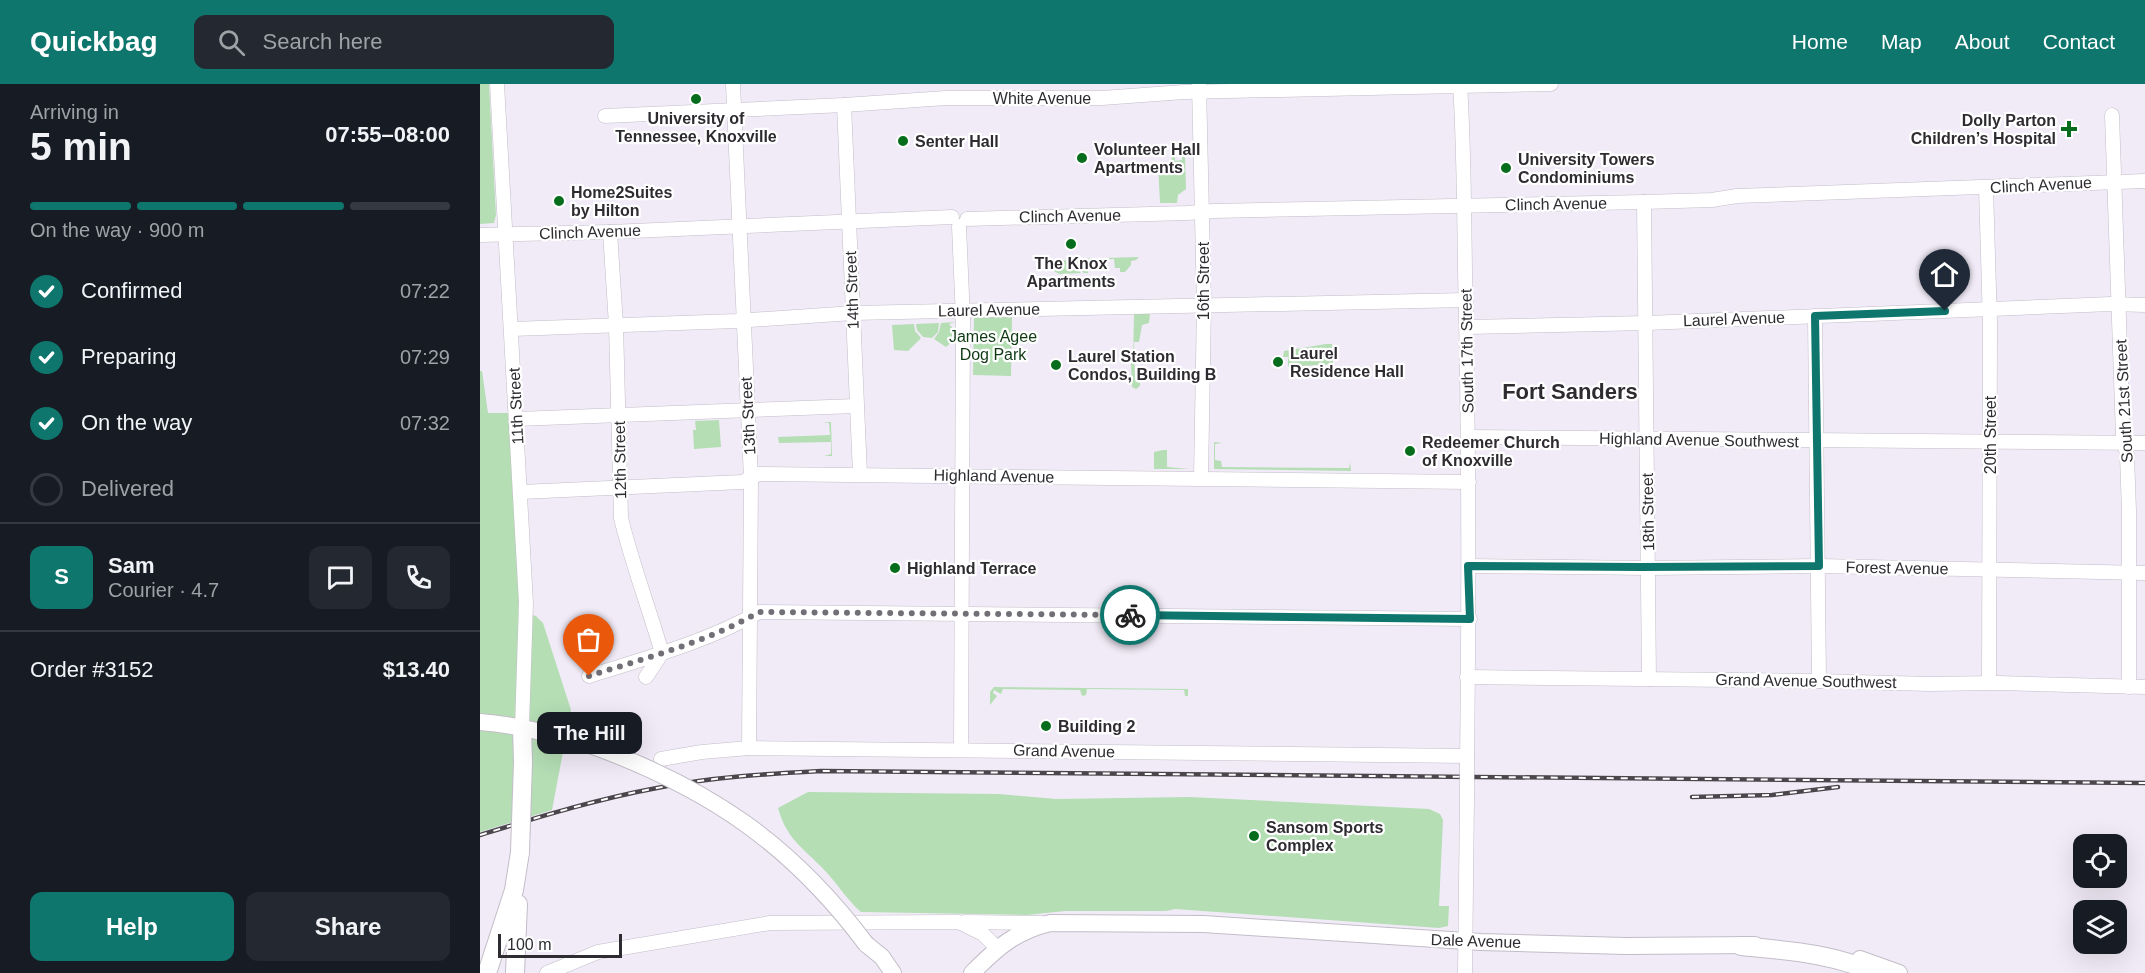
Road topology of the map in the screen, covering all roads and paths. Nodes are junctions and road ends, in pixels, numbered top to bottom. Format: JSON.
{"nodes":[{"id":1,"x":497,"y":84,"type":"edge"},
{"id":2,"x":733,"y":84,"type":"edge"},
{"id":3,"x":952,"y":84,"type":"edge"},
{"id":4,"x":1551,"y":84,"type":"edge"},
{"id":5,"x":1460,"y":85,"type":"edge"},
{"id":6,"x":1199,"y":88,"type":"edge"},
{"id":7,"x":953,"y":99,"type":"junction"},
{"id":8,"x":844,"y":105,"type":"junction"},
{"id":9,"x":734,"y":110,"type":"junction"},
{"id":10,"x":2112,"y":115,"type":"dead end"},
{"id":11,"x":605,"y":116,"type":"dead end"},
{"id":12,"x":2145,"y":181,"type":"edge"},
{"id":13,"x":2115,"y":182,"type":"junction"},
{"id":14,"x":1986,"y":188,"type":"junction"},
{"id":15,"x":1644,"y":202,"type":"junction"},
{"id":16,"x":1464,"y":206,"type":"junction"},
{"id":17,"x":1203,"y":212,"type":"junction"},
{"id":18,"x":959,"y":221,"type":"junction"},
{"id":19,"x":849,"y":222,"type":"junction"},
{"id":20,"x":740,"y":226,"type":"junction"},
{"id":21,"x":610,"y":232,"type":"junction"},
{"id":22,"x":507,"y":234,"type":"junction"},
{"id":23,"x":480,"y":235,"type":"edge"},
{"id":24,"x":1466,"y":300,"type":"junction"},
{"id":25,"x":1204,"y":304,"type":"junction"},
{"id":26,"x":2119,"y":305,"type":"junction"},
{"id":27,"x":2145,"y":305,"type":"edge"},
{"id":28,"x":1990,"y":309,"type":"junction"},
{"id":29,"x":963,"y":310,"type":"junction"},
{"id":30,"x":853,"y":314,"type":"junction"},
{"id":31,"x":1815,"y":316,"type":"junction"},
{"id":32,"x":743,"y":320,"type":"junction"},
{"id":33,"x":1647,"y":323,"type":"junction"},
{"id":34,"x":616,"y":325,"type":"junction"},
{"id":35,"x":1467,"y":327,"type":"junction"},
{"id":36,"x":512,"y":329,"type":"junction"},
{"id":37,"x":856,"y":406,"type":"junction"},
{"id":38,"x":747,"y":410,"type":"junction"},
{"id":39,"x":619,"y":415,"type":"junction"},
{"id":40,"x":517,"y":419,"type":"junction"},
{"id":41,"x":1469,"y":437,"type":"junction"},
{"id":42,"x":1648,"y":439,"type":"junction"},
{"id":43,"x":1818,"y":441,"type":"junction"},
{"id":44,"x":1990,"y":442,"type":"junction"},
{"id":45,"x":2145,"y":443,"type":"edge"},
{"id":46,"x":2125,"y":444,"type":"junction"},
{"id":47,"x":861,"y":474,"type":"junction"},
{"id":48,"x":963,"y":476,"type":"junction"},
{"id":49,"x":751,"y":478,"type":"junction"},
{"id":50,"x":1201,"y":478,"type":"junction"},
{"id":51,"x":1469,"y":482,"type":"junction"},
{"id":52,"x":621,"y":487,"type":"junction"},
{"id":53,"x":522,"y":492,"type":"junction"},
{"id":54,"x":1468,"y":566,"type":"junction"},
{"id":55,"x":1819,"y":566,"type":"junction"},
{"id":56,"x":1649,"y":567,"type":"junction"},
{"id":57,"x":1989,"y":570,"type":"junction"},
{"id":58,"x":2130,"y":573,"type":"junction"},
{"id":59,"x":2145,"y":573,"type":"edge"},
{"id":60,"x":962,"y":614,"type":"junction"},
{"id":61,"x":750,"y":617,"type":"junction"},
{"id":62,"x":1470,"y":619,"type":"junction"},
{"id":63,"x":662,"y":653,"type":"junction"},
{"id":64,"x":589,"y":676,"type":"dead end"},
{"id":65,"x":646,"y":677,"type":"dead end"},
{"id":66,"x":1467,"y":677,"type":"junction"},
{"id":67,"x":1649,"y":679,"type":"junction"},
{"id":68,"x":1819,"y":681,"type":"junction"},
{"id":69,"x":1989,"y":683,"type":"junction"},
{"id":70,"x":2129,"y":687,"type":"junction"},
{"id":71,"x":2145,"y":687,"type":"edge"},
{"id":72,"x":480,"y":722,"type":"edge"},
{"id":73,"x":522,"y":727,"type":"junction"},
{"id":74,"x":749,"y":748,"type":"junction"},
{"id":75,"x":961,"y":750,"type":"junction"},
{"id":76,"x":662,"y":759,"type":"dead end"},
{"id":77,"x":1467,"y":760,"type":"junction"},
{"id":78,"x":520,"y":852,"type":"junction"},
{"id":79,"x":959,"y":922,"type":"junction"},
{"id":80,"x":1050,"y":923,"type":"junction"},
{"id":81,"x":1466,"y":942,"type":"junction"},
{"id":82,"x":1741,"y":946,"type":"junction"},
{"id":83,"x":996,"y":950,"type":"junction"},
{"id":84,"x":881,"y":965,"type":"edge"},
{"id":85,"x":487,"y":973,"type":"edge"},
{"id":86,"x":515,"y":973,"type":"edge"},
{"id":87,"x":547,"y":973,"type":"edge"},
{"id":88,"x":895,"y":973,"type":"edge"},
{"id":89,"x":966,"y":973,"type":"edge"},
{"id":90,"x":972,"y":973,"type":"edge"},
{"id":91,"x":1465,"y":973,"type":"edge"},
{"id":92,"x":1876,"y":973,"type":"edge"},
{"id":93,"x":1899,"y":973,"type":"edge"}],
"edges":[{"from":1,"to":22,"type":"street","name":"11th Street"},
{"from":2,"to":9,"type":"street","name":"13th Street"},
{"from":3,"to":7,"type":"street"},
{"from":4,"to":5,"type":"street","name":"White Avenue"},
{"from":5,"to":6,"type":"street","name":"White Avenue"},
{"from":5,"to":16,"type":"street","name":"South 17th Street"},
{"from":6,"to":7,"type":"street","name":"White Avenue"},
{"from":6,"to":17,"type":"street","name":"16th Street"},
{"from":7,"to":8,"type":"street","name":"White Avenue"},
{"from":8,"to":9,"type":"street","name":"White Avenue"},
{"from":8,"to":19,"type":"street","name":"14th Street"},
{"from":9,"to":11,"type":"street","name":"White Avenue"},
{"from":9,"to":20,"type":"street","name":"13th Street"},
{"from":10,"to":13,"type":"street","name":"South 21st Street"},
{"from":12,"to":13,"type":"street","name":"Clinch Avenue"},
{"from":13,"to":14,"type":"street","name":"Clinch Avenue"},
{"from":13,"to":26,"type":"street","name":"South 21st Street"},
{"from":14,"to":15,"type":"street","name":"Clinch Avenue"},
{"from":14,"to":28,"type":"street","name":"20th Street"},
{"from":15,"to":16,"type":"street","name":"Clinch Avenue"},
{"from":15,"to":33,"type":"street","name":"18th Street"},
{"from":16,"to":17,"type":"street","name":"Clinch Avenue"},
{"from":16,"to":24,"type":"street","name":"South 17th Street"},
{"from":17,"to":18,"type":"street","name":"Clinch Avenue"},
{"from":17,"to":25,"type":"street","name":"16th Street"},
{"from":18,"to":19,"type":"street","name":"Clinch Avenue"},
{"from":18,"to":29,"type":"street"},
{"from":19,"to":20,"type":"street","name":"Clinch Avenue"},
{"from":19,"to":30,"type":"street","name":"14th Street"},
{"from":20,"to":21,"type":"street","name":"Clinch Avenue"},
{"from":20,"to":32,"type":"street","name":"13th Street"},
{"from":21,"to":22,"type":"street","name":"Clinch Avenue"},
{"from":21,"to":34,"type":"street","name":"12th Street"},
{"from":22,"to":23,"type":"street","name":"Clinch Avenue"},
{"from":22,"to":36,"type":"street","name":"11th Street"},
{"from":24,"to":25,"type":"street","name":"Laurel Avenue"},
{"from":24,"to":35,"type":"street","name":"South 17th Street"},
{"from":25,"to":29,"type":"street","name":"Laurel Avenue"},
{"from":25,"to":50,"type":"street","name":"16th Street"},
{"from":26,"to":27,"type":"street","name":"Laurel Avenue"},
{"from":26,"to":28,"type":"street","name":"Laurel Avenue"},
{"from":26,"to":46,"type":"street","name":"South 21st Street"},
{"from":28,"to":31,"type":"street","name":"Laurel Avenue"},
{"from":28,"to":44,"type":"street","name":"20th Street"},
{"from":29,"to":30,"type":"street","name":"Laurel Avenue"},
{"from":29,"to":48,"type":"street"},
{"from":30,"to":32,"type":"street","name":"Laurel Avenue"},
{"from":30,"to":37,"type":"street","name":"14th Street"},
{"from":31,"to":33,"type":"street","name":"Laurel Avenue"},
{"from":31,"to":43,"type":"street"},
{"from":32,"to":34,"type":"street","name":"Laurel Avenue"},
{"from":32,"to":38,"type":"street","name":"13th Street"},
{"from":33,"to":35,"type":"street","name":"Laurel Avenue"},
{"from":33,"to":42,"type":"street","name":"18th Street"},
{"from":34,"to":36,"type":"street","name":"Laurel Avenue"},
{"from":34,"to":39,"type":"street","name":"12th Street"},
{"from":35,"to":41,"type":"street","name":"South 17th Street"},
{"from":36,"to":40,"type":"street","name":"11th Street"},
{"from":37,"to":38,"type":"street"},
{"from":37,"to":47,"type":"street","name":"14th Street"},
{"from":38,"to":39,"type":"street"},
{"from":38,"to":49,"type":"street","name":"13th Street"},
{"from":39,"to":40,"type":"street"},
{"from":39,"to":52,"type":"street","name":"12th Street"},
{"from":40,"to":53,"type":"street","name":"11th Street"},
{"from":41,"to":42,"type":"street","name":"Highland Avenue Southwest"},
{"from":41,"to":51,"type":"street","name":"South 17th Street"},
{"from":42,"to":43,"type":"street","name":"Highland Avenue Southwest"},
{"from":42,"to":56,"type":"street","name":"18th Street"},
{"from":43,"to":44,"type":"street","name":"Highland Avenue Southwest"},
{"from":43,"to":55,"type":"street"},
{"from":44,"to":46,"type":"street","name":"Highland Avenue Southwest"},
{"from":44,"to":57,"type":"street","name":"20th Street"},
{"from":45,"to":46,"type":"street","name":"Highland Avenue Southwest"},
{"from":46,"to":58,"type":"street","name":"South 21st Street"},
{"from":47,"to":48,"type":"street","name":"Highland Avenue"},
{"from":47,"to":49,"type":"street","name":"Highland Avenue"},
{"from":48,"to":50,"type":"street","name":"Highland Avenue"},
{"from":48,"to":60,"type":"street"},
{"from":49,"to":52,"type":"street","name":"Highland Avenue"},
{"from":49,"to":61,"type":"street","name":"13th Street"},
{"from":50,"to":51,"type":"street","name":"Highland Avenue"},
{"from":51,"to":54,"type":"street","name":"South 17th Street"},
{"from":52,"to":53,"type":"street","name":"Highland Avenue"},
{"from":52,"to":63,"type":"street","name":"12th Street"},
{"from":53,"to":73,"type":"street","name":"11th Street"},
{"from":54,"to":56,"type":"street","name":"Forest Avenue"},
{"from":54,"to":62,"type":"street","name":"South 17th Street"},
{"from":55,"to":56,"type":"street","name":"Forest Avenue"},
{"from":55,"to":57,"type":"street","name":"Forest Avenue"},
{"from":55,"to":68,"type":"street"},
{"from":56,"to":67,"type":"street","name":"18th Street"},
{"from":57,"to":58,"type":"street","name":"Forest Avenue"},
{"from":57,"to":69,"type":"street","name":"20th Street"},
{"from":58,"to":59,"type":"street","name":"Forest Avenue"},
{"from":58,"to":70,"type":"street","name":"South 21st Street"},
{"from":60,"to":61,"type":"street"},
{"from":60,"to":62,"type":"street"},
{"from":60,"to":75,"type":"street"},
{"from":61,"to":63,"type":"street"},
{"from":61,"to":74,"type":"street","name":"13th Street"},
{"from":62,"to":66,"type":"street","name":"South 17th Street"},
{"from":63,"to":64,"type":"street"},
{"from":63,"to":65,"type":"street"},
{"from":66,"to":67,"type":"street","name":"Grand Avenue Southwest"},
{"from":66,"to":77,"type":"street","name":"South 17th Street"},
{"from":67,"to":68,"type":"street","name":"Grand Avenue Southwest"},
{"from":68,"to":69,"type":"street","name":"Grand Avenue Southwest"},
{"from":69,"to":70,"type":"street","name":"Grand Avenue Southwest"},
{"from":70,"to":71,"type":"street","name":"Grand Avenue Southwest"},
{"from":72,"to":73,"type":"main road"},
{"from":73,"to":78,"type":"highway","bridge":true},
{"from":73,"to":84,"type":"main road","bridge":true},
{"from":74,"to":75,"type":"street","name":"Grand Avenue"},
{"from":74,"to":76,"type":"street","name":"Grand Avenue"},
{"from":75,"to":77,"type":"street","name":"Grand Avenue"},
{"from":77,"to":81,"type":"street","name":"South 17th Street","bridge":true},
{"from":78,"to":85,"type":"highway"},
{"from":78,"to":86,"type":"highway"},
{"from":79,"to":80,"type":"street","name":"Dale Avenue"},
{"from":79,"to":83,"type":"street"},
{"from":79,"to":87,"type":"street","name":"Dale Avenue"},
{"from":80,"to":81,"type":"main road","name":"Dale Avenue"},
{"from":80,"to":83,"type":"main road","name":"Dale Avenue"},
{"from":81,"to":82,"type":"main road","name":"Dale Avenue"},
{"from":81,"to":91,"type":"street","name":"South 17th Street"},
{"from":82,"to":92,"type":"highway"},
{"from":82,"to":93,"type":"main road","name":"Dale Avenue"},
{"from":83,"to":89,"type":"main road"},
{"from":83,"to":90,"type":"main road","name":"Dale Avenue"},
{"from":84,"to":88,"type":"main road"}]}
